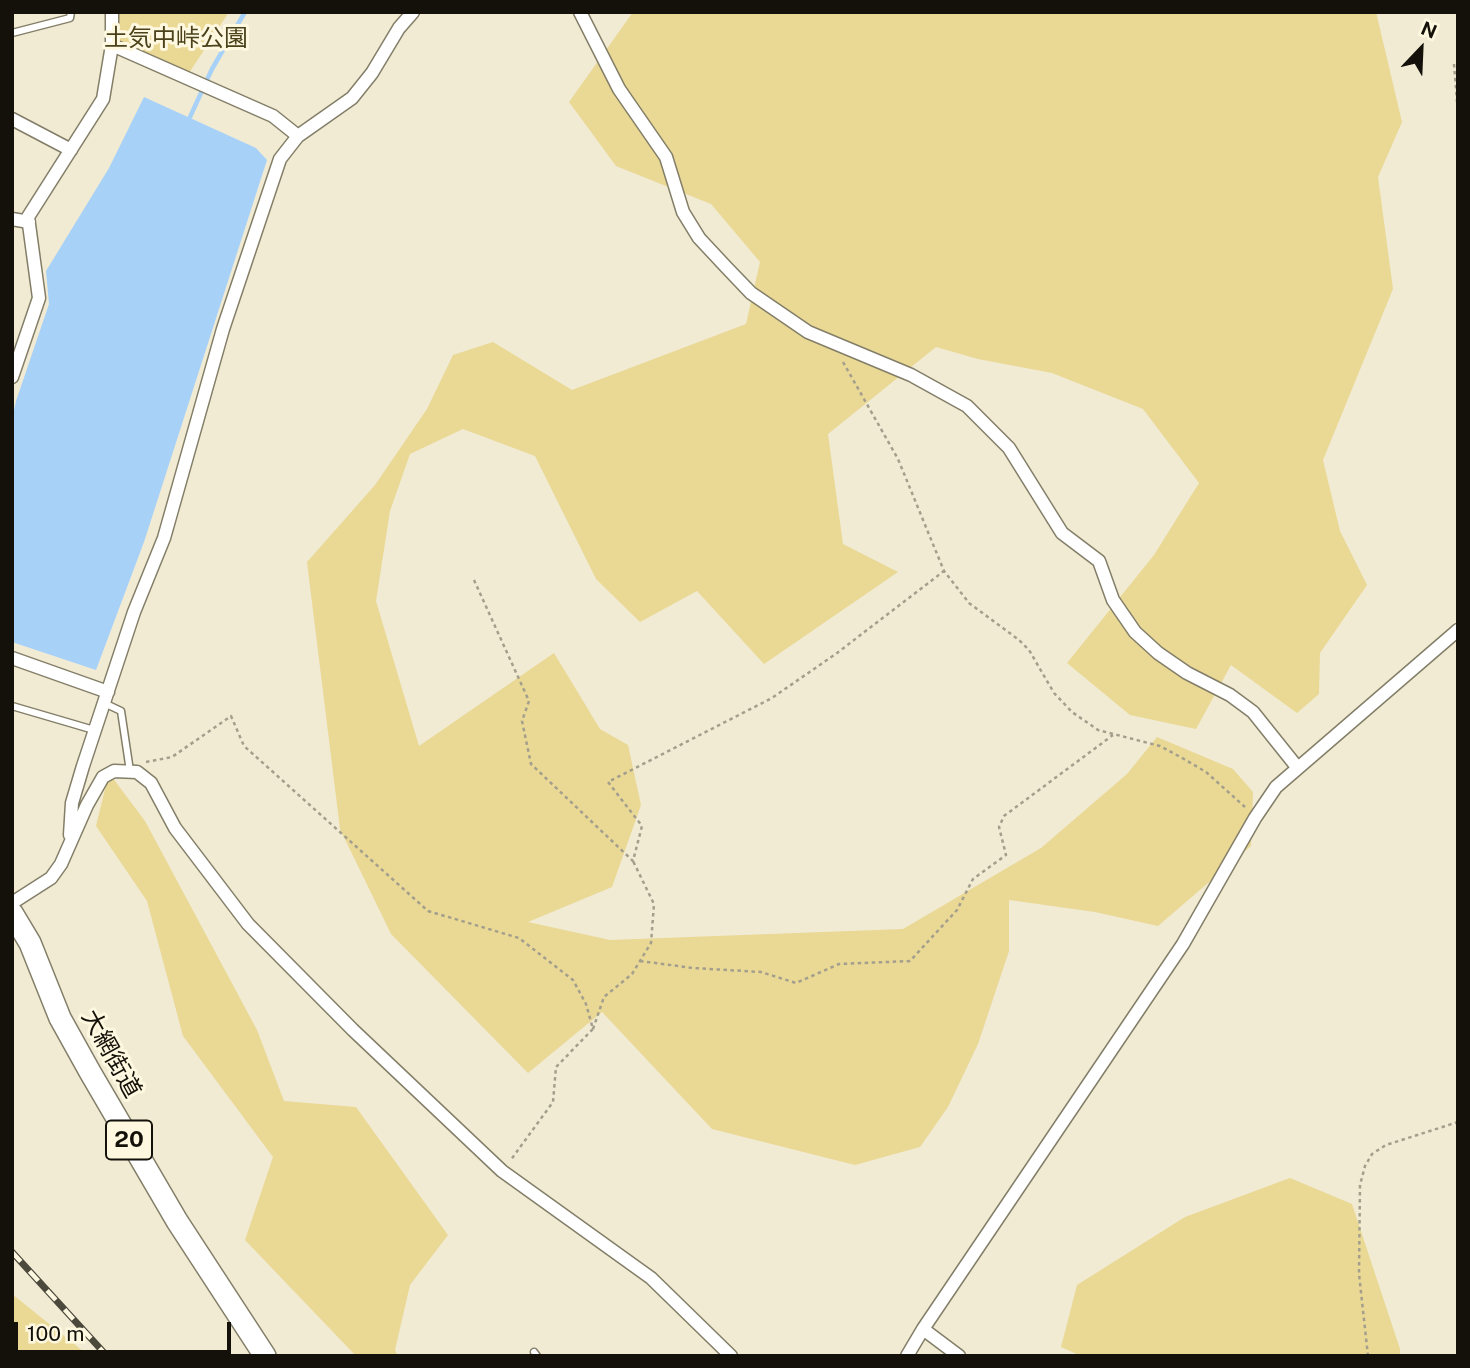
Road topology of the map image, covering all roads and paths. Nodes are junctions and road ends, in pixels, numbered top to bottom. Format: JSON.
{"nodes":[{"id":1,"x":71,"y":12,"type":"edge"},
{"id":2,"x":112,"y":12,"type":"edge"},
{"id":3,"x":413,"y":12,"type":"edge"},
{"id":4,"x":580,"y":12,"type":"edge"},
{"id":5,"x":12,"y":33,"type":"edge"},
{"id":6,"x":112,"y":45,"type":"junction"},
{"id":7,"x":1454,"y":64,"type":"dead end"},
{"id":8,"x":1458,"y":114,"type":"edge"},
{"id":9,"x":12,"y":118,"type":"edge"},
{"id":10,"x":298,"y":136,"type":"junction"},
{"id":11,"x":71,"y":150,"type":"junction"},
{"id":12,"x":12,"y":219,"type":"edge"},
{"id":13,"x":29,"y":222,"type":"junction"},
{"id":14,"x":831,"y":341,"type":"junction"},
{"id":15,"x":12,"y":377,"type":"edge"},
{"id":16,"x":944,"y":571,"type":"junction"},
{"id":17,"x":474,"y":580,"type":"dead end"},
{"id":18,"x":1458,"y":629,"type":"edge"},
{"id":19,"x":12,"y":658,"type":"edge"},
{"id":20,"x":106,"y":697,"type":"junction"},
{"id":21,"x":12,"y":706,"type":"edge"},
{"id":22,"x":94,"y":730,"type":"junction"},
{"id":23,"x":1114,"y":735,"type":"junction"},
{"id":24,"x":1297,"y":767,"type":"junction"},
{"id":25,"x":129,"y":768,"type":"junction"},
{"id":26,"x":1255,"y":818,"type":"junction"},
{"id":27,"x":70,"y":846,"type":"junction"},
{"id":28,"x":633,"y":861,"type":"junction"},
{"id":29,"x":12,"y":903,"type":"edge"},
{"id":30,"x":12,"y":913,"type":"edge"},
{"id":31,"x":640,"y":961,"type":"junction"},
{"id":32,"x":593,"y":1029,"type":"junction"},
{"id":33,"x":1458,"y":1122,"type":"edge"},
{"id":34,"x":502,"y":1171,"type":"junction"},
{"id":35,"x":923,"y":1329,"type":"junction"},
{"id":36,"x":265,"y":1356,"type":"edge"},
{"id":37,"x":731,"y":1356,"type":"edge"},
{"id":38,"x":908,"y":1356,"type":"edge"},
{"id":39,"x":959,"y":1356,"type":"edge"},
{"id":40,"x":1368,"y":1356,"type":"edge"}],
"edges":[{"from":1,"to":5,"type":"lane"},
{"from":2,"to":6,"type":"street"},
{"from":3,"to":10,"type":"street"},
{"from":4,"to":14,"type":"street"},
{"from":6,"to":10,"type":"street"},
{"from":6,"to":11,"type":"street"},
{"from":7,"to":8,"type":"path"},
{"from":9,"to":11,"type":"street"},
{"from":10,"to":20,"type":"street"},
{"from":11,"to":13,"type":"street"},
{"from":12,"to":13,"type":"street"},
{"from":13,"to":15,"type":"street"},
{"from":14,"to":16,"type":"path"},
{"from":14,"to":24,"type":"street"},
{"from":16,"to":23,"type":"path"},
{"from":16,"to":28,"type":"path"},
{"from":17,"to":28,"type":"path"},
{"from":18,"to":24,"type":"street"},
{"from":19,"to":20,"type":"street"},
{"from":20,"to":22,"type":"street"},
{"from":20,"to":25,"type":"lane"},
{"from":21,"to":22,"type":"lane"},
{"from":22,"to":27,"type":"street"},
{"from":23,"to":26,"type":"path"},
{"from":23,"to":31,"type":"path"},
{"from":24,"to":26,"type":"street"},
{"from":25,"to":27,"type":"street"},
{"from":25,"to":32,"type":"path"},
{"from":25,"to":34,"type":"street"},
{"from":26,"to":35,"type":"street"},
{"from":27,"to":29,"type":"street"},
{"from":28,"to":31,"type":"path"},
{"from":30,"to":36,"type":"main road","name":"大網街道","number":"20"},
{"from":31,"to":32,"type":"path"},
{"from":32,"to":34,"type":"path"},
{"from":33,"to":40,"type":"path"},
{"from":34,"to":37,"type":"street"},
{"from":35,"to":38,"type":"street"},
{"from":35,"to":39,"type":"street"}]}
